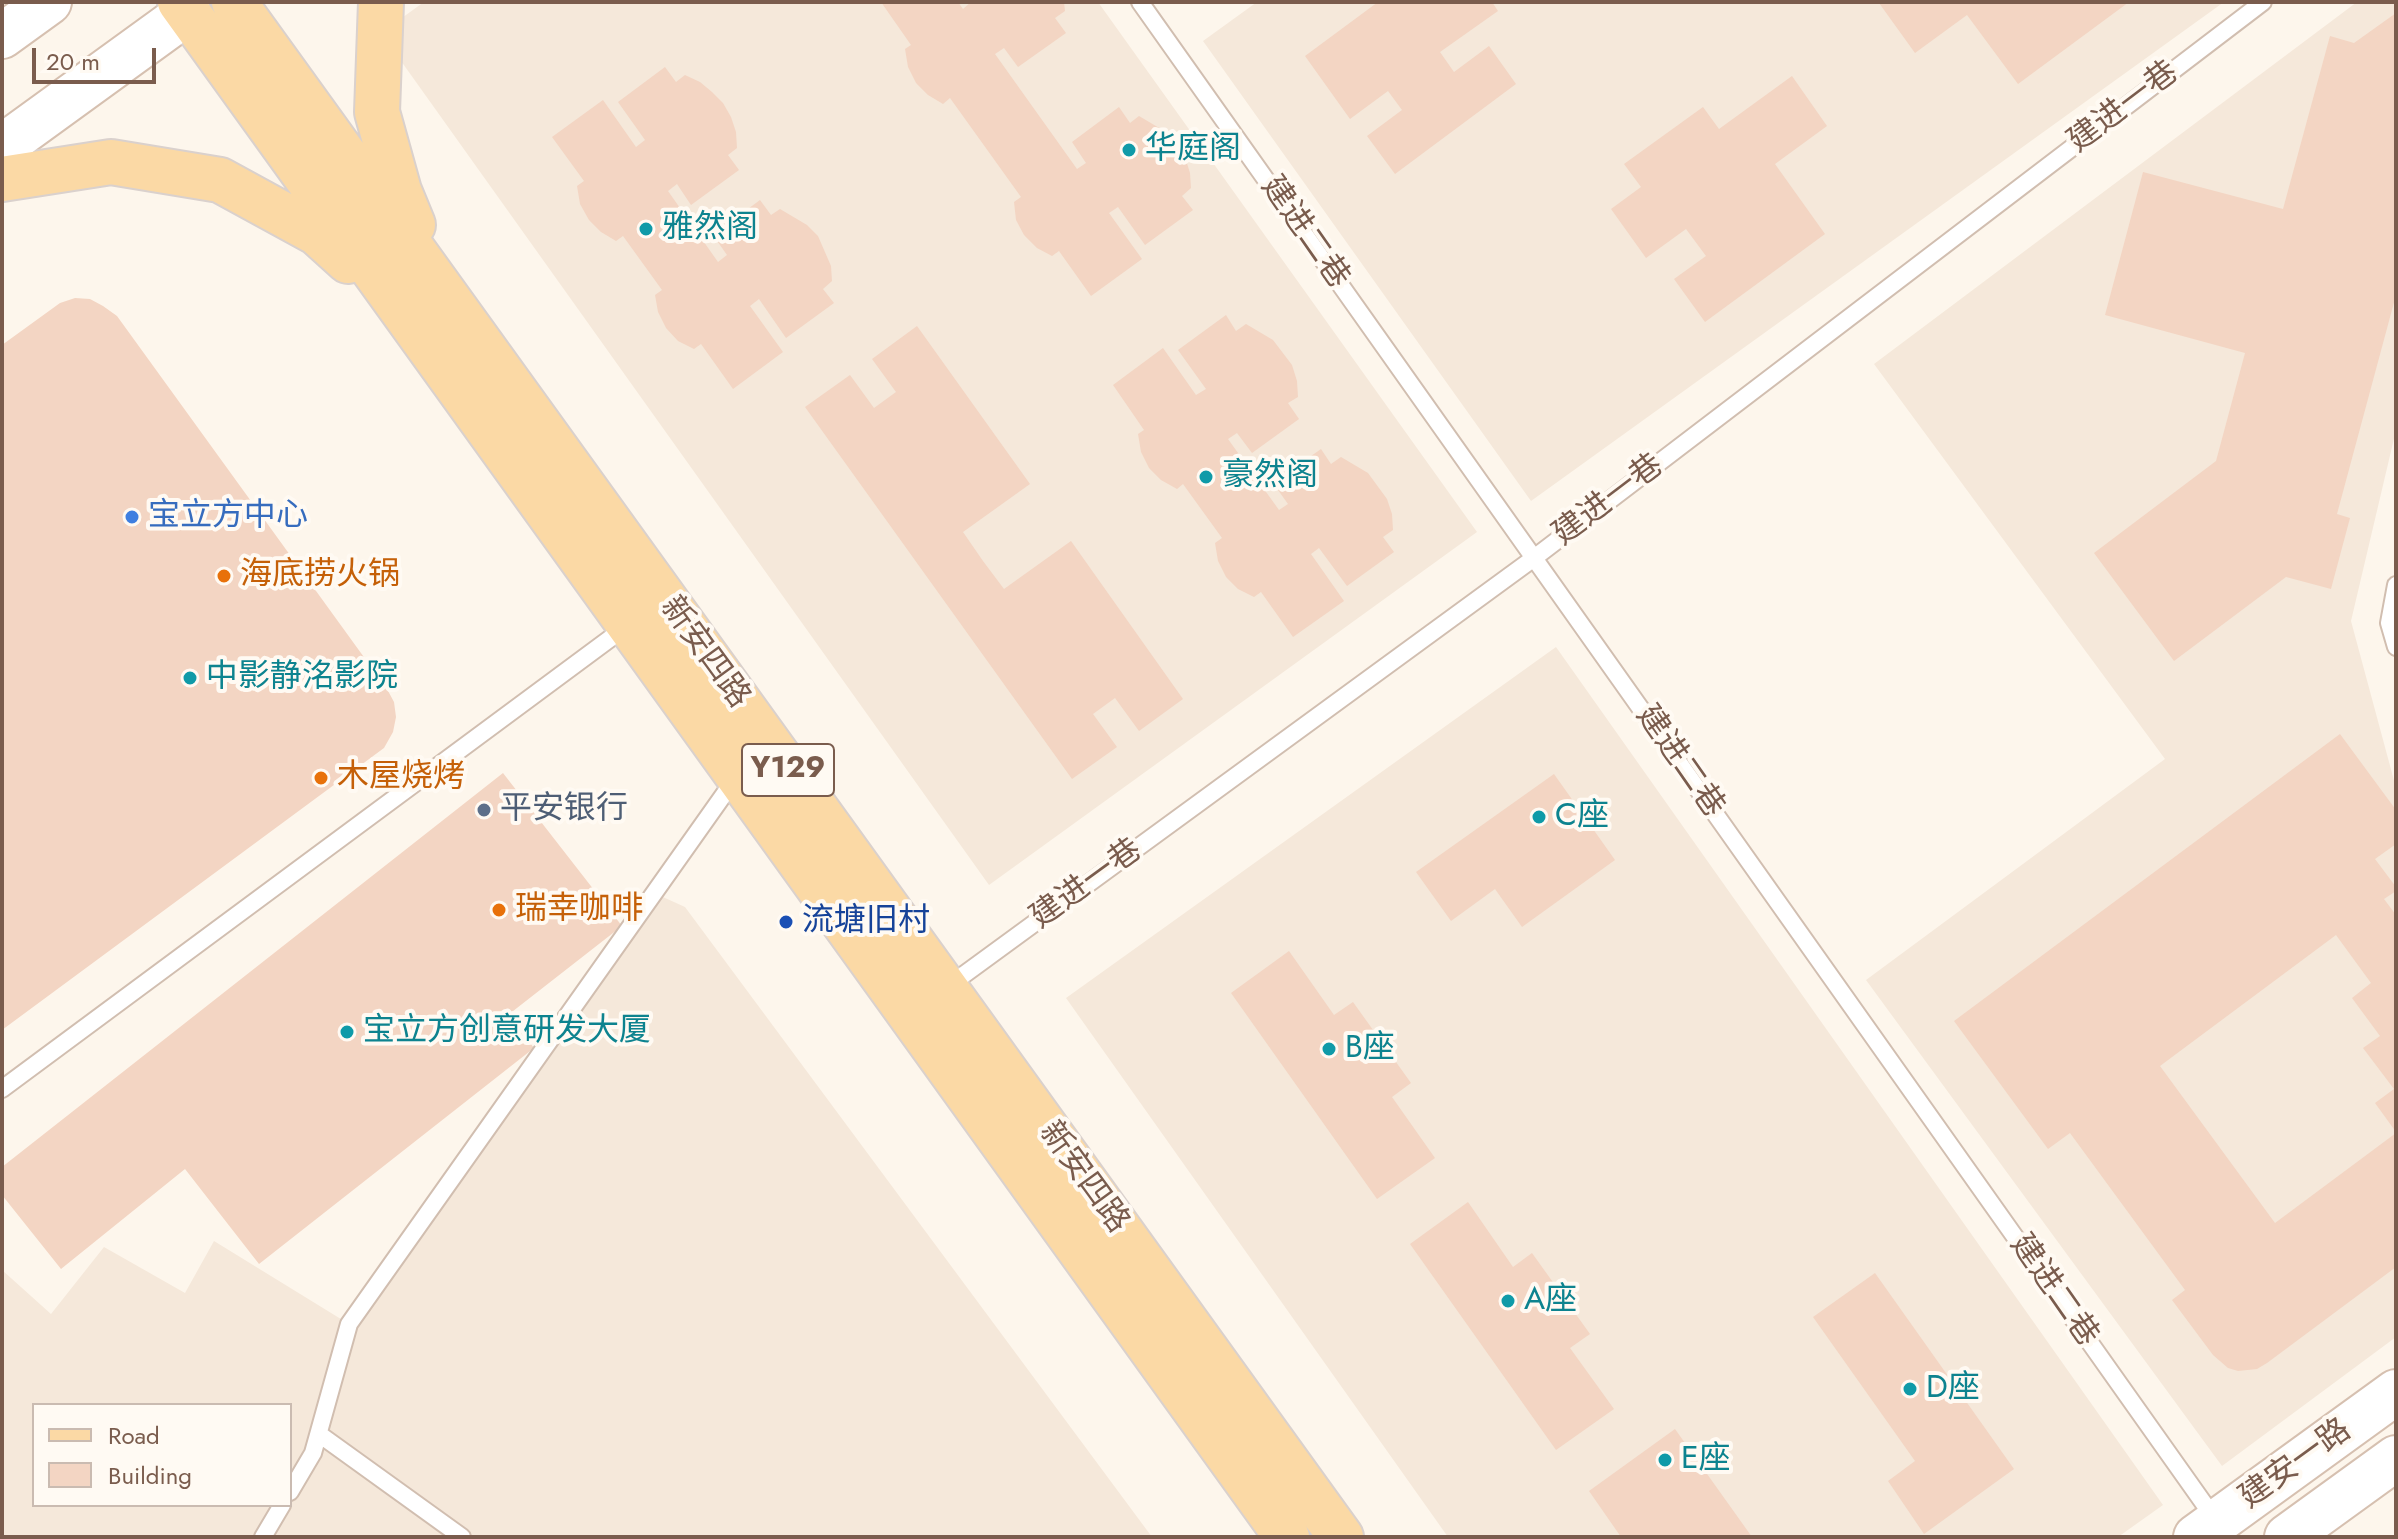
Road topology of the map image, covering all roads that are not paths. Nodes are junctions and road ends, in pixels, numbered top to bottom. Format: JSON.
{"nodes":[{"id":1,"x":49,"y":2,"type":"edge"},
{"id":2,"x":234,"y":2,"type":"edge"},
{"id":3,"x":381,"y":2,"type":"edge"},
{"id":4,"x":1140,"y":2,"type":"edge"},
{"id":5,"x":2263,"y":2,"type":"edge"},
{"id":6,"x":190,"y":5,"type":"edge"},
{"id":7,"x":2,"y":36,"type":"edge"},
{"id":8,"x":2,"y":147,"type":"edge"},
{"id":9,"x":2,"y":179,"type":"edge"},
{"id":10,"x":439,"y":286,"type":"junction"},
{"id":11,"x":403,"y":311,"type":"junction"},
{"id":12,"x":1534,"y":558,"type":"junction"},
{"id":13,"x":2396,"y":585,"type":"edge"},
{"id":14,"x":629,"y":625,"type":"junction"},
{"id":15,"x":2396,"y":647,"type":"edge"},
{"id":16,"x":737,"y":776,"type":"junction"},
{"id":17,"x":946,"y":988,"type":"junction"},
{"id":18,"x":2,"y":1089,"type":"edge"},
{"id":19,"x":2396,"y":1392,"type":"edge"},
{"id":20,"x":319,"y":1434,"type":"junction"},
{"id":21,"x":2396,"y":1458,"type":"edge"},
{"id":22,"x":292,"y":1489,"type":"edge"},
{"id":23,"x":281,"y":1507,"type":"edge"},
{"id":24,"x":2207,"y":1530,"type":"edge"},
{"id":25,"x":263,"y":1537,"type":"edge"},
{"id":26,"x":462,"y":1537,"type":"edge"},
{"id":27,"x":1287,"y":1537,"type":"edge"},
{"id":28,"x":1341,"y":1537,"type":"edge"},
{"id":29,"x":2287,"y":1537,"type":"edge"}],
"edges":[{"from":1,"to":7,"type":"main road"},
{"from":2,"to":10,"type":"main road","name":"新安四路","number":"Y129"},
{"from":3,"to":10,"type":"main road"},
{"from":4,"to":12,"type":"lane","name":"建进二巷"},
{"from":5,"to":12,"type":"lane","name":"建进一巷"},
{"from":6,"to":8,"type":"main road"},
{"from":6,"to":11,"type":"main road","name":"新安四路","number":"Y129"},
{"from":9,"to":11,"type":"main road"},
{"from":10,"to":17,"type":"main road","name":"新安四路","number":"Y129"},
{"from":11,"to":14,"type":"main road","name":"新安四路","number":"Y129"},
{"from":12,"to":17,"type":"lane","name":"建进一巷"},
{"from":12,"to":24,"type":"lane","name":"建进二巷"},
{"from":13,"to":15,"type":"lane"},
{"from":14,"to":16,"type":"main road","name":"新安四路","number":"Y129"},
{"from":14,"to":18,"type":"lane"},
{"from":16,"to":20,"type":"lane"},
{"from":16,"to":27,"type":"main road","name":"新安四路","number":"Y129"},
{"from":17,"to":28,"type":"main road","name":"新安四路","number":"Y129"},
{"from":19,"to":24,"type":"main road","name":"建安一路"},
{"from":20,"to":22,"type":"lane"},
{"from":20,"to":26,"type":"lane"},
{"from":21,"to":29,"type":"main road","name":"建安一路"},
{"from":23,"to":25,"type":"lane"}]}
